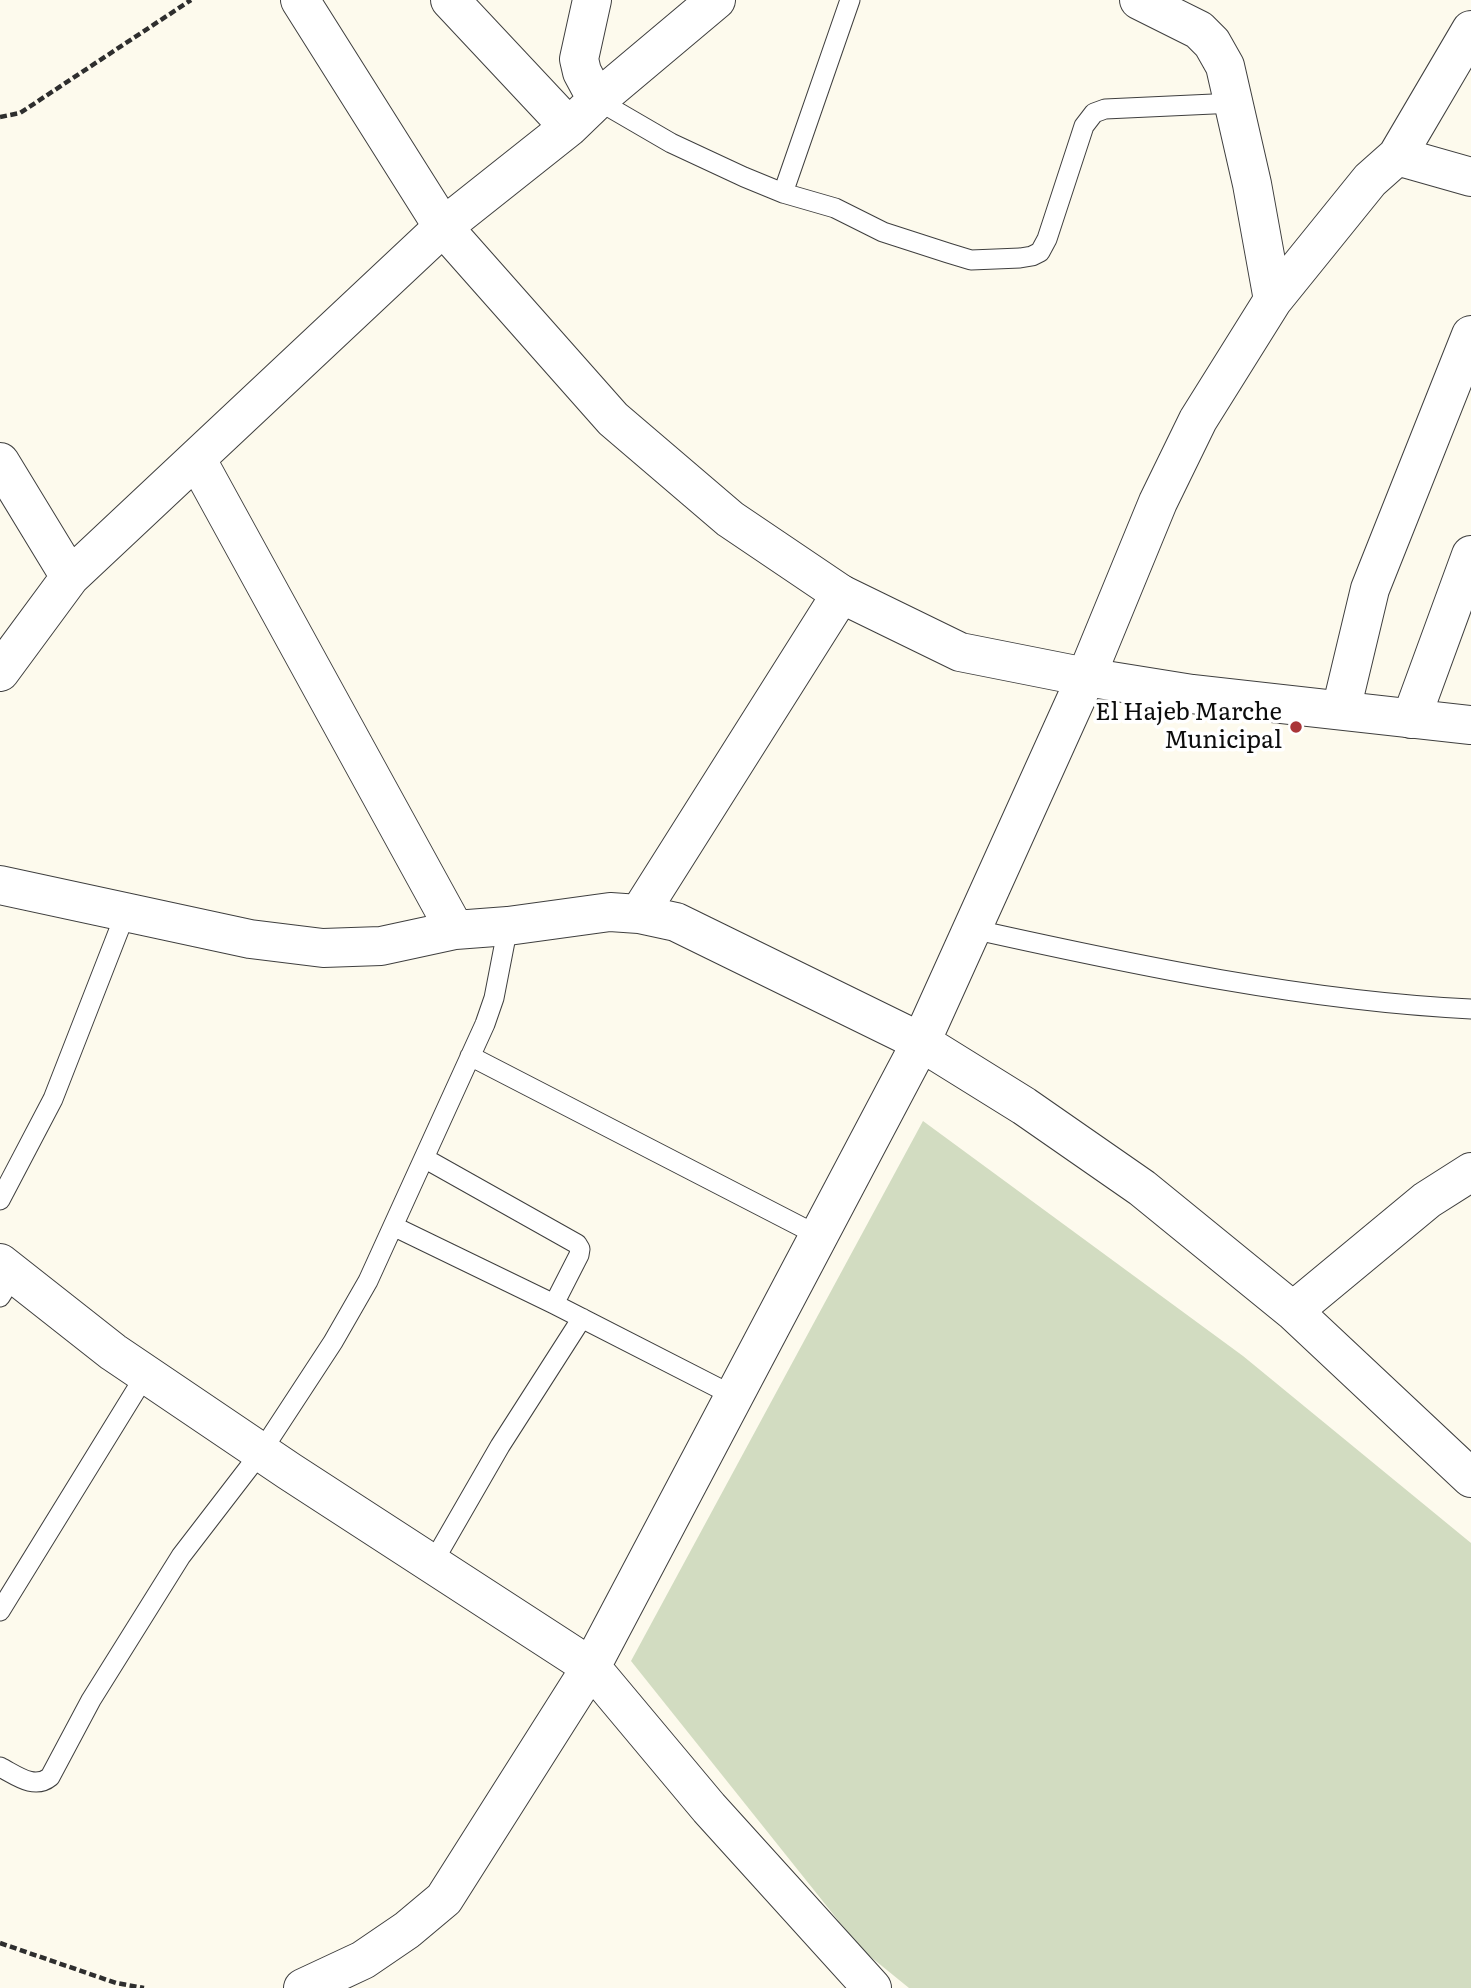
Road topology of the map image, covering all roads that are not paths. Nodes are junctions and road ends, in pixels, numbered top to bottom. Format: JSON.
{"nodes":[{"id":1,"x":450,"y":0,"type":"edge"},
{"id":2,"x":592,"y":0,"type":"edge"},
{"id":3,"x":716,"y":0,"type":"edge"},
{"id":4,"x":850,"y":0,"type":"edge"},
{"id":5,"x":1139,"y":0,"type":"edge"},
{"id":6,"x":306,"y":3,"type":"edge"},
{"id":7,"x":1471,"y":30,"type":"edge"},
{"id":8,"x":597,"y":100,"type":"junction"},
{"id":9,"x":1235,"y":103,"type":"junction"},
{"id":10,"x":569,"y":127,"type":"junction"},
{"id":11,"x":1397,"y":156,"type":"junction"},
{"id":12,"x":1471,"y":177,"type":"edge"},
{"id":13,"x":783,"y":193,"type":"junction"},
{"id":14,"x":443,"y":227,"type":"junction"},
{"id":15,"x":1273,"y":300,"type":"junction"},
{"id":16,"x":1471,"y":335,"type":"edge"},
{"id":17,"x":197,"y":460,"type":"junction"},
{"id":18,"x":0,"y":463,"type":"edge"},
{"id":19,"x":1471,"y":555,"type":"edge"},
{"id":20,"x":70,"y":577,"type":"junction"},
{"id":21,"x":841,"y":594,"type":"junction"},
{"id":22,"x":0,"y":672,"type":"edge"},
{"id":23,"x":1086,"y":677,"type":"junction"},
{"id":24,"x":1341,"y":710,"type":"junction"},
{"id":25,"x":1411,"y":719,"type":"junction"},
{"id":26,"x":1471,"y":725,"type":"edge"},
{"id":27,"x":0,"y":885,"type":"edge"},
{"id":28,"x":126,"y":912,"type":"junction"},
{"id":29,"x":639,"y":914,"type":"junction"},
{"id":30,"x":508,"y":926,"type":"junction"},
{"id":31,"x":972,"y":929,"type":"junction"},
{"id":32,"x":455,"y":930,"type":"junction"},
{"id":33,"x":1471,"y":1009,"type":"edge"},
{"id":34,"x":921,"y":1042,"type":"junction"},
{"id":35,"x":470,"y":1056,"type":"junction"},
{"id":36,"x":424,"y":1158,"type":"junction"},
{"id":37,"x":1471,"y":1172,"type":"edge"},
{"id":38,"x":0,"y":1200,"type":"edge"},
{"id":39,"x":393,"y":1226,"type":"junction"},
{"id":40,"x":818,"y":1236,"type":"junction"},
{"id":41,"x":5,"y":1278,"type":"edge"},
{"id":42,"x":554,"y":1304,"type":"junction"},
{"id":43,"x":1293,"y":1311,"type":"junction"},
{"id":44,"x":582,"y":1318,"type":"junction"},
{"id":45,"x":146,"y":1374,"type":"junction"},
{"id":46,"x":734,"y":1396,"type":"junction"},
{"id":47,"x":261,"y":1452,"type":"junction"},
{"id":48,"x":1471,"y":1478,"type":"edge"},
{"id":49,"x":432,"y":1564,"type":"junction"},
{"id":50,"x":0,"y":1610,"type":"edge"},
{"id":51,"x":591,"y":1667,"type":"junction"},
{"id":52,"x":0,"y":1767,"type":"edge"},
{"id":53,"x":303,"y":1988,"type":"edge"},
{"id":54,"x":872,"y":1988,"type":"edge"}],
"edges":[{"from":1,"to":10,"type":"street"},
{"from":2,"to":8,"type":"street"},
{"from":3,"to":8,"type":"street"},
{"from":4,"to":13,"type":"lane"},
{"from":5,"to":9,"type":"street"},
{"from":6,"to":14,"type":"street"},
{"from":7,"to":11,"type":"street"},
{"from":8,"to":10,"type":"street"},
{"from":8,"to":13,"type":"lane"},
{"from":9,"to":13,"type":"lane"},
{"from":9,"to":15,"type":"street"},
{"from":10,"to":14,"type":"street"},
{"from":11,"to":12,"type":"street"},
{"from":11,"to":15,"type":"street"},
{"from":14,"to":17,"type":"street"},
{"from":14,"to":21,"type":"street"},
{"from":15,"to":23,"type":"street"},
{"from":16,"to":24,"type":"street"},
{"from":17,"to":20,"type":"street"},
{"from":17,"to":32,"type":"street"},
{"from":18,"to":20,"type":"street"},
{"from":19,"to":25,"type":"street"},
{"from":20,"to":22,"type":"street"},
{"from":21,"to":23,"type":"street"},
{"from":21,"to":29,"type":"street"},
{"from":23,"to":24,"type":"street"},
{"from":23,"to":31,"type":"street"},
{"from":24,"to":25,"type":"street"},
{"from":25,"to":26,"type":"street"},
{"from":27,"to":28,"type":"street"},
{"from":28,"to":32,"type":"street"},
{"from":28,"to":38,"type":"lane"},
{"from":29,"to":30,"type":"street"},
{"from":29,"to":34,"type":"street"},
{"from":30,"to":32,"type":"street"},
{"from":30,"to":35,"type":"lane"},
{"from":31,"to":33,"type":"lane"},
{"from":31,"to":34,"type":"street"},
{"from":34,"to":40,"type":"street"},
{"from":34,"to":43,"type":"street"},
{"from":35,"to":36,"type":"lane"},
{"from":35,"to":40,"type":"lane"},
{"from":36,"to":39,"type":"lane"},
{"from":36,"to":42,"type":"lane"},
{"from":37,"to":43,"type":"street"},
{"from":39,"to":42,"type":"lane"},
{"from":39,"to":47,"type":"lane"},
{"from":40,"to":46,"type":"street"},
{"from":41,"to":45,"type":"street"},
{"from":42,"to":44,"type":"lane"},
{"from":43,"to":48,"type":"street"},
{"from":44,"to":46,"type":"lane"},
{"from":44,"to":49,"type":"lane"},
{"from":45,"to":47,"type":"street"},
{"from":45,"to":50,"type":"lane"},
{"from":46,"to":51,"type":"street"},
{"from":47,"to":49,"type":"street"},
{"from":47,"to":52,"type":"lane"},
{"from":49,"to":51,"type":"street"},
{"from":51,"to":53,"type":"street"},
{"from":51,"to":54,"type":"street"}]}
